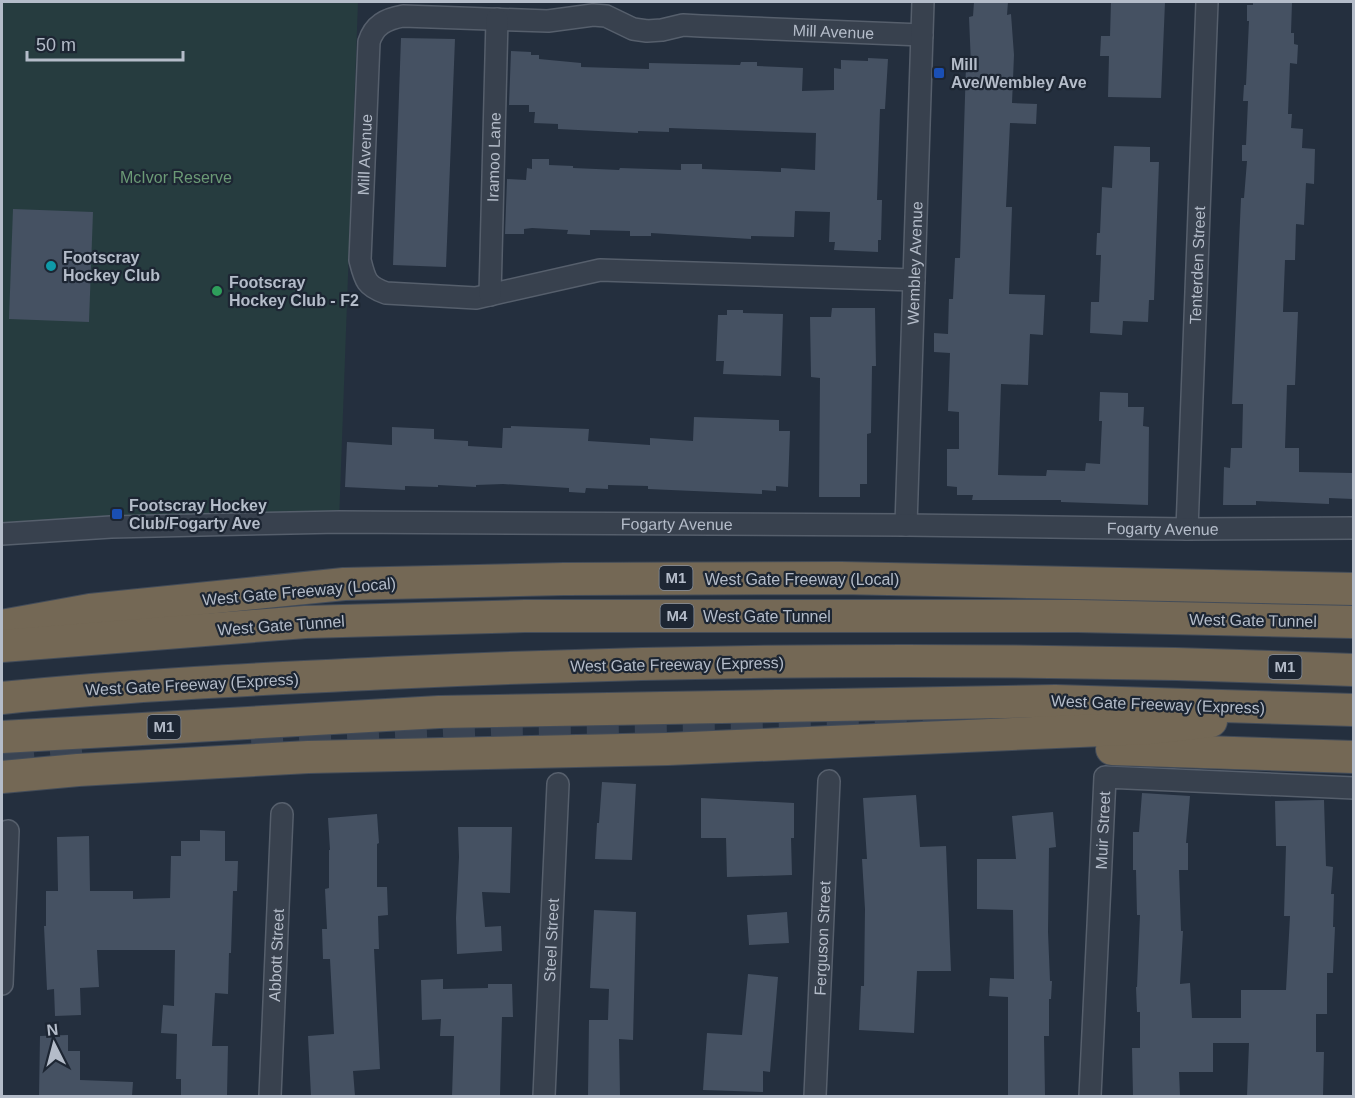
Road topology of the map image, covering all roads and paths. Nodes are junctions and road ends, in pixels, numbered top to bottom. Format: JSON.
{"nodes":[{"id":1,"x":923,"y":2,"type":"edge"},
{"id":2,"x":1207,"y":2,"type":"edge"},
{"id":3,"x":497,"y":19,"type":"junction"},
{"id":4,"x":922,"y":35,"type":"junction"},
{"id":5,"x":914,"y":280,"type":"junction"},
{"id":6,"x":490,"y":295,"type":"junction"},
{"id":7,"x":906,"y":525,"type":"junction"},
{"id":8,"x":1353,"y":528,"type":"edge"},
{"id":9,"x":1187,"y":529,"type":"junction"},
{"id":10,"x":2,"y":534,"type":"edge"},
{"id":11,"x":1353,"y":589,"type":"edge"},
{"id":12,"x":1353,"y":621,"type":"edge"},
{"id":13,"x":2,"y":626,"type":"edge"},
{"id":14,"x":2,"y":646,"type":"edge"},
{"id":15,"x":1353,"y":670,"type":"edge"},
{"id":16,"x":2,"y":698,"type":"edge"},
{"id":17,"x":1308,"y":708,"type":"junction"},
{"id":18,"x":1353,"y":711,"type":"edge"},
{"id":19,"x":2,"y":737,"type":"edge"},
{"id":20,"x":668,"y":749,"type":"junction"},
{"id":21,"x":1353,"y":757,"type":"edge"},
{"id":22,"x":2,"y":777,"type":"edge"},
{"id":23,"x":829,"y":781,"type":"dead end"},
{"id":24,"x":558,"y":784,"type":"dead end"},
{"id":25,"x":1353,"y":788,"type":"edge"},
{"id":26,"x":282,"y":814,"type":"dead end"},
{"id":27,"x":8,"y":831,"type":"dead end"},
{"id":28,"x":2,"y":984,"type":"edge"},
{"id":29,"x":270,"y":1096,"type":"edge"},
{"id":30,"x":544,"y":1096,"type":"edge"},
{"id":31,"x":815,"y":1096,"type":"edge"},
{"id":32,"x":1090,"y":1096,"type":"edge"}],
"edges":[{"from":1,"to":4,"type":"street","name":"Wembley Avenue"},
{"from":2,"to":9,"type":"street","name":"Tenterden Street"},
{"from":3,"to":4,"type":"street","name":"Mill Avenue"},
{"from":3,"to":6,"type":"street","name":"Iramoo Lane"},
{"from":3,"to":6,"type":"street","name":"Mill Avenue"},
{"from":4,"to":5,"type":"street","name":"Wembley Avenue"},
{"from":5,"to":6,"type":"street","name":"Mill Avenue"},
{"from":5,"to":7,"type":"street","name":"Wembley Avenue"},
{"from":7,"to":9,"type":"street","name":"Fogarty Avenue"},
{"from":7,"to":10,"type":"street","name":"Fogarty Avenue"},
{"from":8,"to":9,"type":"street","name":"Fogarty Avenue"},
{"from":11,"to":13,"type":"highway","name":"West Gate Freeway (Local)","number":"M1"},
{"from":12,"to":14,"type":"highway","name":"West Gate Tunnel","number":"M4"},
{"from":15,"to":16,"type":"highway","name":"West Gate Freeway (Express)","number":"M1"},
{"from":17,"to":18,"type":"highway","number":"M1"},
{"from":17,"to":19,"type":"highway","name":"West Gate Freeway (Express)","number":"M1"},
{"from":17,"to":20,"type":"highway","number":"M1"},
{"from":20,"to":21,"type":"highway","number":"M1"},
{"from":20,"to":22,"type":"highway","number":"M1"},
{"from":23,"to":31,"type":"street","name":"Ferguson Street"},
{"from":24,"to":30,"type":"street","name":"Steel Street"},
{"from":25,"to":32,"type":"street","name":"Muir Street"},
{"from":26,"to":29,"type":"street","name":"Abbott Street"},
{"from":27,"to":28,"type":"street"}]}
